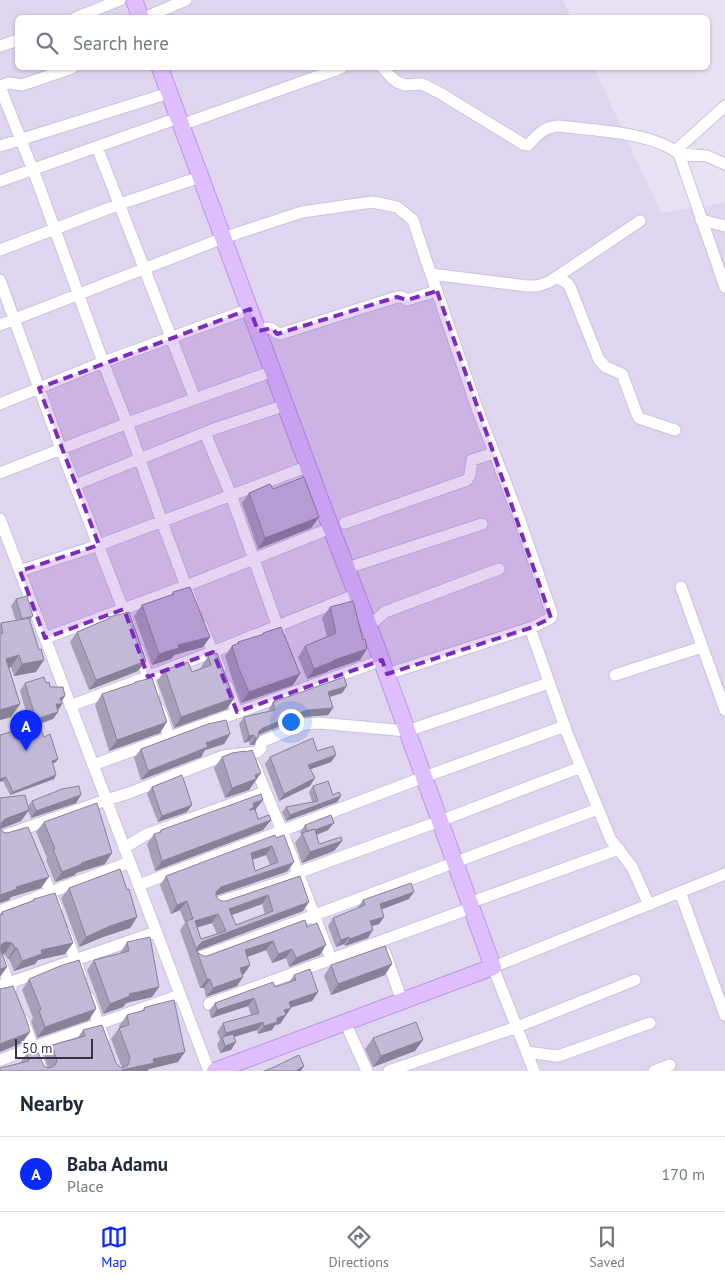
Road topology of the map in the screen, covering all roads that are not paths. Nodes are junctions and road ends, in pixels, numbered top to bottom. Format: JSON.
{"nodes":[{"id":1,"x":120,"y":0,"type":"edge"},
{"id":2,"x":134,"y":0,"type":"edge"},
{"id":3,"x":186,"y":0,"type":"edge"},
{"id":4,"x":82,"y":15,"type":"edge"},
{"id":5,"x":142,"y":15,"type":"edge"},
{"id":6,"x":150,"y":15,"type":"edge"},
{"id":7,"x":15,"y":41,"type":"edge"},
{"id":8,"x":0,"y":46,"type":"edge"},
{"id":9,"x":66,"y":70,"type":"edge"},
{"id":10,"x":161,"y":70,"type":"edge"},
{"id":11,"x":335,"y":70,"type":"edge"},
{"id":12,"x":385,"y":70,"type":"edge"},
{"id":13,"x":1,"y":90,"type":"edge"},
{"id":14,"x":169,"y":93,"type":"junction"},
{"id":15,"x":725,"y":106,"type":"edge"},
{"id":16,"x":179,"y":121,"type":"junction"},
{"id":17,"x":20,"y":139,"type":"junction"},
{"id":18,"x":0,"y":146,"type":"edge"},
{"id":19,"x":97,"y":147,"type":"junction"},
{"id":20,"x":677,"y":153,"type":"junction"},
{"id":21,"x":725,"y":164,"type":"edge"},
{"id":22,"x":32,"y":169,"type":"junction"},
{"id":23,"x":200,"y":177,"type":"junction"},
{"id":24,"x":0,"y":181,"type":"edge"},
{"id":25,"x":120,"y":204,"type":"junction"},
{"id":26,"x":701,"y":220,"type":"junction"},
{"id":27,"x":640,"y":222,"type":"dead end"},
{"id":28,"x":725,"y":226,"type":"edge"},
{"id":29,"x":55,"y":229,"type":"junction"},
{"id":30,"x":223,"y":238,"type":"junction"},
{"id":31,"x":0,"y":250,"type":"edge"},
{"id":32,"x":144,"y":269,"type":"junction"},
{"id":33,"x":431,"y":274,"type":"junction"},
{"id":34,"x":557,"y":277,"type":"junction"},
{"id":35,"x":0,"y":280,"type":"edge"},
{"id":36,"x":725,"y":287,"type":"edge"},
{"id":37,"x":437,"y":291,"type":"junction"},
{"id":38,"x":79,"y":295,"type":"junction"},
{"id":39,"x":250,"y":309,"type":"junction"},
{"id":40,"x":15,"y":320,"type":"junction"},
{"id":41,"x":0,"y":325,"type":"edge"},
{"id":42,"x":258,"y":332,"type":"junction"},
{"id":43,"x":171,"y":337,"type":"junction"},
{"id":44,"x":103,"y":362,"type":"junction"},
{"id":45,"x":273,"y":371,"type":"junction"},
{"id":46,"x":39,"y":388,"type":"junction"},
{"id":47,"x":195,"y":399,"type":"junction"},
{"id":48,"x":0,"y":404,"type":"edge"},
{"id":49,"x":286,"y":404,"type":"junction"},
{"id":50,"x":127,"y":423,"type":"junction"},
{"id":51,"x":676,"y":430,"type":"dead end"},
{"id":52,"x":205,"y":433,"type":"junction"},
{"id":53,"x":61,"y":449,"type":"junction"},
{"id":54,"x":494,"y":452,"type":"junction"},
{"id":55,"x":140,"y":459,"type":"junction"},
{"id":56,"x":309,"y":466,"type":"junction"},
{"id":57,"x":0,"y":472,"type":"edge"},
{"id":58,"x":75,"y":485,"type":"junction"},
{"id":59,"x":231,"y":495,"type":"junction"},
{"id":60,"x":0,"y":519,"type":"edge"},
{"id":61,"x":162,"y":522,"type":"junction"},
{"id":62,"x":482,"y":524,"type":"dead end"},
{"id":63,"x":338,"y":526,"type":"junction"},
{"id":64,"x":99,"y":546,"type":"junction"},
{"id":65,"x":254,"y":559,"type":"junction"},
{"id":66,"x":347,"y":568,"type":"junction"},
{"id":67,"x":499,"y":569,"type":"dead end"},
{"id":68,"x":20,"y":570,"type":"junction"},
{"id":69,"x":186,"y":586,"type":"junction"},
{"id":70,"x":681,"y":587,"type":"dead end"},
{"id":71,"x":357,"y":594,"type":"junction"},
{"id":72,"x":124,"y":609,"type":"junction"},
{"id":73,"x":277,"y":626,"type":"junction"},
{"id":74,"x":370,"y":626,"type":"junction"},
{"id":75,"x":530,"y":628,"type":"junction"},
{"id":76,"x":45,"y":638,"type":"junction"},
{"id":77,"x":284,"y":644,"type":"edge"},
{"id":78,"x":702,"y":647,"type":"junction"},
{"id":79,"x":213,"y":652,"type":"junction"},
{"id":80,"x":384,"y":667,"type":"junction"},
{"id":81,"x":615,"y":675,"type":"dead end"},
{"id":82,"x":148,"y":677,"type":"junction"},
{"id":83,"x":549,"y":683,"type":"junction"},
{"id":84,"x":70,"y":706,"type":"junction"},
{"id":85,"x":725,"y":710,"type":"edge"},
{"id":86,"x":237,"y":712,"type":"junction"},
{"id":87,"x":565,"y":726,"type":"junction"},
{"id":88,"x":407,"y":732,"type":"junction"},
{"id":89,"x":169,"y":737,"type":"junction"},
{"id":90,"x":249,"y":753,"type":"junction"},
{"id":91,"x":92,"y":765,"type":"junction"},
{"id":92,"x":581,"y":767,"type":"junction"},
{"id":93,"x":424,"y":777,"type":"junction"},
{"id":94,"x":265,"y":792,"type":"junction"},
{"id":95,"x":106,"y":800,"type":"junction"},
{"id":96,"x":598,"y":810,"type":"junction"},
{"id":97,"x":440,"y":821,"type":"junction"},
{"id":98,"x":282,"y":831,"type":"junction"},
{"id":99,"x":0,"y":837,"type":"edge"},
{"id":100,"x":124,"y":848,"type":"junction"},
{"id":101,"x":619,"y":849,"type":"junction"},
{"id":102,"x":35,"y":855,"type":"edge"},
{"id":103,"x":130,"y":862,"type":"junction"},
{"id":104,"x":454,"y":862,"type":"junction"},
{"id":105,"x":297,"y":873,"type":"junction"},
{"id":106,"x":725,"y":874,"type":"edge"},
{"id":107,"x":139,"y":885,"type":"junction"},
{"id":108,"x":51,"y":892,"type":"junction"},
{"id":109,"x":680,"y":892,"type":"junction"},
{"id":110,"x":217,"y":903,"type":"edge"},
{"id":111,"x":649,"y":905,"type":"junction"},
{"id":112,"x":470,"y":906,"type":"junction"},
{"id":113,"x":0,"y":910,"type":"edge"},
{"id":114,"x":314,"y":917,"type":"junction"},
{"id":115,"x":156,"y":932,"type":"junction"},
{"id":116,"x":380,"y":941,"type":"junction"},
{"id":117,"x":198,"y":958,"type":"edge"},
{"id":118,"x":330,"y":959,"type":"junction"},
{"id":119,"x":0,"y":960,"type":"edge"},
{"id":120,"x":76,"y":960,"type":"junction"},
{"id":121,"x":493,"y":966,"type":"junction"},
{"id":122,"x":635,"y":980,"type":"dead end"},
{"id":123,"x":5,"y":985,"type":"edge"},
{"id":124,"x":180,"y":995,"type":"junction"},
{"id":125,"x":402,"y":1001,"type":"junction"},
{"id":126,"x":209,"y":1004,"type":"dead end"},
{"id":127,"x":725,"y":1015,"type":"edge"},
{"id":128,"x":345,"y":1022,"type":"junction"},
{"id":129,"x":650,"y":1023,"type":"dead end"},
{"id":130,"x":98,"y":1024,"type":"junction"},
{"id":131,"x":517,"y":1026,"type":"junction"},
{"id":132,"x":33,"y":1048,"type":"junction"},
{"id":133,"x":108,"y":1052,"type":"edge"},
{"id":134,"x":527,"y":1052,"type":"junction"},
{"id":135,"x":0,"y":1060,"type":"edge"},
{"id":136,"x":670,"y":1065,"type":"dead end"},
{"id":137,"x":530,"y":1070,"type":"edge"},
{"id":138,"x":42,"y":1071,"type":"edge"},
{"id":139,"x":209,"y":1071,"type":"edge"},
{"id":140,"x":215,"y":1071,"type":"edge"},
{"id":141,"x":367,"y":1071,"type":"edge"},
{"id":142,"x":389,"y":1071,"type":"edge"},
{"id":143,"x":654,"y":1071,"type":"edge"}],
"edges":[{"from":1,"to":4,"type":"street"},
{"from":2,"to":5,"type":"street"},
{"from":3,"to":6,"type":"street"},
{"from":7,"to":8,"type":"street"},
{"from":9,"to":13,"type":"street"},
{"from":10,"to":14,"type":"street"},
{"from":11,"to":16,"type":"street"},
{"from":12,"to":20,"type":"street"},
{"from":13,"to":17,"type":"street"},
{"from":14,"to":16,"type":"street"},
{"from":14,"to":17,"type":"street"},
{"from":15,"to":20,"type":"street"},
{"from":16,"to":19,"type":"street"},
{"from":16,"to":23,"type":"street"},
{"from":17,"to":18,"type":"street"},
{"from":17,"to":22,"type":"street"},
{"from":19,"to":22,"type":"street"},
{"from":19,"to":25,"type":"street"},
{"from":20,"to":21,"type":"street"},
{"from":20,"to":26,"type":"street"},
{"from":22,"to":24,"type":"street"},
{"from":22,"to":29,"type":"street"},
{"from":23,"to":25,"type":"street"},
{"from":23,"to":30,"type":"street"},
{"from":25,"to":29,"type":"street"},
{"from":25,"to":32,"type":"street"},
{"from":26,"to":28,"type":"street"},
{"from":26,"to":36,"type":"street"},
{"from":27,"to":34,"type":"street"},
{"from":29,"to":31,"type":"street"},
{"from":29,"to":38,"type":"street"},
{"from":30,"to":32,"type":"street"},
{"from":30,"to":33,"type":"street"},
{"from":30,"to":39,"type":"street"},
{"from":32,"to":38,"type":"street"},
{"from":32,"to":43,"type":"street"},
{"from":33,"to":34,"type":"street"},
{"from":33,"to":37,"type":"street"},
{"from":34,"to":51,"type":"street"},
{"from":35,"to":40,"type":"street"},
{"from":37,"to":42,"type":"street"},
{"from":37,"to":54,"type":"street"},
{"from":38,"to":40,"type":"street"},
{"from":38,"to":44,"type":"street"},
{"from":39,"to":42,"type":"street"},
{"from":39,"to":43,"type":"street"},
{"from":40,"to":41,"type":"street"},
{"from":40,"to":46,"type":"street"},
{"from":42,"to":45,"type":"street"},
{"from":43,"to":44,"type":"street"},
{"from":43,"to":47,"type":"street"},
{"from":44,"to":46,"type":"street"},
{"from":44,"to":50,"type":"street"},
{"from":45,"to":47,"type":"street"},
{"from":45,"to":49,"type":"street"},
{"from":46,"to":48,"type":"street"},
{"from":46,"to":53,"type":"street"},
{"from":47,"to":50,"type":"street"},
{"from":49,"to":52,"type":"street"},
{"from":49,"to":56,"type":"street"},
{"from":50,"to":53,"type":"street"},
{"from":50,"to":55,"type":"street"},
{"from":52,"to":55,"type":"street"},
{"from":52,"to":59,"type":"street"},
{"from":53,"to":57,"type":"street"},
{"from":53,"to":58,"type":"street"},
{"from":54,"to":63,"type":"street"},
{"from":54,"to":75,"type":"street"},
{"from":55,"to":58,"type":"street"},
{"from":55,"to":61,"type":"street"},
{"from":56,"to":59,"type":"street"},
{"from":56,"to":63,"type":"street"},
{"from":58,"to":64,"type":"street"},
{"from":59,"to":61,"type":"street"},
{"from":59,"to":65,"type":"street"},
{"from":60,"to":68,"type":"street"},
{"from":61,"to":64,"type":"street"},
{"from":61,"to":69,"type":"street"},
{"from":62,"to":66,"type":"street"},
{"from":63,"to":65,"type":"street"},
{"from":63,"to":66,"type":"street"},
{"from":64,"to":68,"type":"street"},
{"from":64,"to":72,"type":"street"},
{"from":65,"to":69,"type":"street"},
{"from":65,"to":73,"type":"street"},
{"from":66,"to":71,"type":"street"},
{"from":67,"to":74,"type":"street"},
{"from":68,"to":76,"type":"street"},
{"from":69,"to":72,"type":"street"},
{"from":69,"to":79,"type":"street"},
{"from":70,"to":78,"type":"street"},
{"from":71,"to":73,"type":"street"},
{"from":71,"to":74,"type":"street"},
{"from":72,"to":76,"type":"street"},
{"from":72,"to":82,"type":"street"},
{"from":73,"to":77,"type":"street"},
{"from":73,"to":79,"type":"street"},
{"from":74,"to":80,"type":"street"},
{"from":75,"to":80,"type":"street"},
{"from":75,"to":83,"type":"street"},
{"from":76,"to":84,"type":"street"},
{"from":78,"to":81,"type":"street"},
{"from":78,"to":85,"type":"street"},
{"from":79,"to":82,"type":"street"},
{"from":79,"to":86,"type":"street"},
{"from":80,"to":86,"type":"street"},
{"from":80,"to":88,"type":"street"},
{"from":82,"to":84,"type":"street"},
{"from":82,"to":89,"type":"street"},
{"from":83,"to":87,"type":"street"},
{"from":83,"to":88,"type":"street"},
{"from":84,"to":91,"type":"street"},
{"from":86,"to":89,"type":"street"},
{"from":87,"to":92,"type":"street"},
{"from":87,"to":93,"type":"street"},
{"from":88,"to":90,"type":"street"},
{"from":88,"to":93,"type":"street"},
{"from":89,"to":91,"type":"street"},
{"from":90,"to":94,"type":"street"},
{"from":90,"to":95,"type":"street"},
{"from":91,"to":95,"type":"street"},
{"from":92,"to":96,"type":"street"},
{"from":92,"to":97,"type":"street"},
{"from":93,"to":97,"type":"street"},
{"from":93,"to":98,"type":"street"},
{"from":94,"to":98,"type":"street"},
{"from":94,"to":100,"type":"street"},
{"from":95,"to":99,"type":"street"},
{"from":95,"to":100,"type":"street"},
{"from":96,"to":101,"type":"street"},
{"from":96,"to":104,"type":"street"},
{"from":97,"to":104,"type":"street"},
{"from":97,"to":105,"type":"street"},
{"from":98,"to":105,"type":"street"},
{"from":98,"to":107,"type":"street"},
{"from":100,"to":103,"type":"street"},
{"from":101,"to":111,"type":"street"},
{"from":101,"to":112,"type":"street"},
{"from":102,"to":108,"type":"street"},
{"from":103,"to":107,"type":"street"},
{"from":103,"to":108,"type":"street"},
{"from":104,"to":112,"type":"street"},
{"from":104,"to":114,"type":"street"},
{"from":105,"to":110,"type":"street"},
{"from":105,"to":114,"type":"street"},
{"from":106,"to":109,"type":"street"},
{"from":107,"to":115,"type":"street"},
{"from":108,"to":113,"type":"street"},
{"from":108,"to":120,"type":"street"},
{"from":109,"to":111,"type":"street"},
{"from":109,"to":127,"type":"street"},
{"from":111,"to":121,"type":"street"},
{"from":112,"to":116,"type":"street"},
{"from":112,"to":121,"type":"street"},
{"from":114,"to":117,"type":"street"},
{"from":114,"to":118,"type":"street"},
{"from":115,"to":120,"type":"street"},
{"from":115,"to":124,"type":"street"},
{"from":116,"to":118,"type":"street"},
{"from":116,"to":125,"type":"street"},
{"from":118,"to":126,"type":"street"},
{"from":119,"to":123,"type":"street"},
{"from":120,"to":123,"type":"street"},
{"from":120,"to":130,"type":"street"},
{"from":121,"to":125,"type":"street"},
{"from":121,"to":131,"type":"street"},
{"from":122,"to":131,"type":"street"},
{"from":123,"to":132,"type":"street"},
{"from":124,"to":130,"type":"street"},
{"from":124,"to":139,"type":"street"},
{"from":125,"to":128,"type":"street"},
{"from":128,"to":140,"type":"street"},
{"from":128,"to":141,"type":"street"},
{"from":129,"to":134,"type":"street"},
{"from":130,"to":132,"type":"street"},
{"from":130,"to":133,"type":"street"},
{"from":131,"to":134,"type":"street"},
{"from":131,"to":142,"type":"street"},
{"from":132,"to":135,"type":"street"},
{"from":132,"to":138,"type":"street"},
{"from":134,"to":137,"type":"street"},
{"from":136,"to":143,"type":"street"}]}
